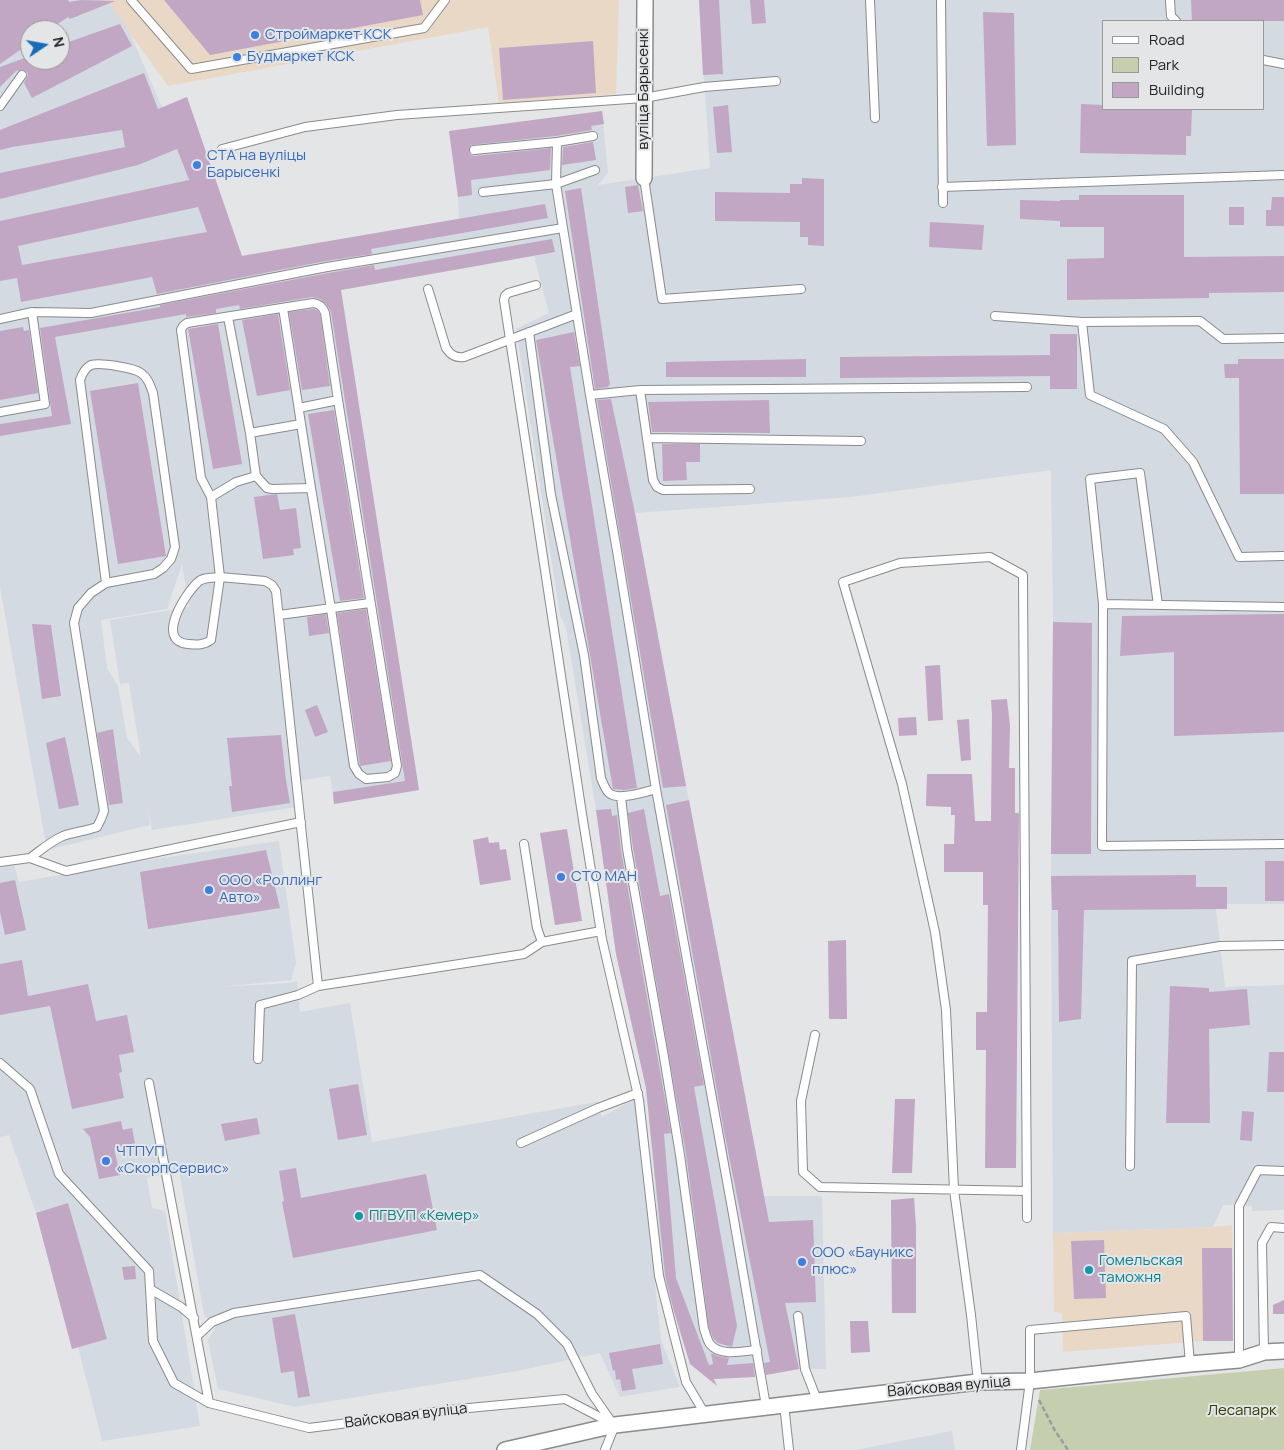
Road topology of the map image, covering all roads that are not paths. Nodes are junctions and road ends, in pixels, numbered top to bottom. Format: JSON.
{"nodes":[{"id":1,"x":131,"y":0,"type":"edge"},
{"id":2,"x":445,"y":0,"type":"edge"},
{"id":3,"x":644,"y":0,"type":"edge"},
{"id":4,"x":870,"y":0,"type":"edge"},
{"id":5,"x":941,"y":0,"type":"edge"},
{"id":6,"x":1170,"y":0,"type":"edge"},
{"id":7,"x":1175,"y":20,"type":"edge"},
{"id":8,"x":1264,"y":60,"type":"edge"},
{"id":9,"x":1284,"y":64,"type":"edge"},
{"id":10,"x":22,"y":76,"type":"dead end"},
{"id":11,"x":776,"y":81,"type":"dead end"},
{"id":12,"x":644,"y":98,"type":"junction"},
{"id":13,"x":0,"y":106,"type":"edge"},
{"id":14,"x":875,"y":118,"type":"dead end"},
{"id":15,"x":593,"y":136,"type":"dead end"},
{"id":16,"x":557,"y":142,"type":"junction"},
{"id":17,"x":222,"y":149,"type":"dead end"},
{"id":18,"x":474,"y":150,"type":"dead end"},
{"id":19,"x":595,"y":170,"type":"dead end"},
{"id":20,"x":1284,"y":175,"type":"edge"},
{"id":21,"x":644,"y":178,"type":"joint"},
{"id":22,"x":556,"y":184,"type":"junction"},
{"id":23,"x":942,"y":187,"type":"junction"},
{"id":24,"x":483,"y":192,"type":"dead end"},
{"id":25,"x":943,"y":203,"type":"dead end"},
{"id":26,"x":563,"y":228,"type":"junction"},
{"id":27,"x":536,"y":285,"type":"dead end"},
{"id":28,"x":428,"y":289,"type":"dead end"},
{"id":29,"x":800,"y":289,"type":"dead end"},
{"id":30,"x":283,"y":308,"type":"junction"},
{"id":31,"x":32,"y":312,"type":"junction"},
{"id":32,"x":577,"y":314,"type":"junction"},
{"id":33,"x":995,"y":316,"type":"dead end"},
{"id":34,"x":228,"y":317,"type":"junction"},
{"id":35,"x":0,"y":319,"type":"edge"},
{"id":36,"x":1082,"y":322,"type":"junction"},
{"id":37,"x":529,"y":332,"type":"junction"},
{"id":38,"x":510,"y":338,"type":"junction"},
{"id":39,"x":1284,"y":338,"type":"edge"},
{"id":40,"x":1027,"y":387,"type":"dead end"},
{"id":41,"x":640,"y":390,"type":"junction"},
{"id":42,"x":590,"y":395,"type":"junction"},
{"id":43,"x":338,"y":400,"type":"junction"},
{"id":44,"x":299,"y":408,"type":"junction"},
{"id":45,"x":0,"y":412,"type":"edge"},
{"id":46,"x":301,"y":424,"type":"junction"},
{"id":47,"x":250,"y":432,"type":"junction"},
{"id":48,"x":647,"y":438,"type":"junction"},
{"id":49,"x":861,"y":442,"type":"dead end"},
{"id":50,"x":256,"y":476,"type":"junction"},
{"id":51,"x":311,"y":488,"type":"junction"},
{"id":52,"x":750,"y":489,"type":"dead end"},
{"id":53,"x":211,"y":497,"type":"junction"},
{"id":54,"x":1284,"y":556,"type":"edge"},
{"id":55,"x":220,"y":577,"type":"junction"},
{"id":56,"x":106,"y":583,"type":"junction"},
{"id":57,"x":370,"y":603,"type":"junction"},
{"id":58,"x":1104,"y":604,"type":"junction"},
{"id":59,"x":1158,"y":605,"type":"junction"},
{"id":60,"x":1284,"y":607,"type":"edge"},
{"id":61,"x":331,"y":608,"type":"junction"},
{"id":62,"x":279,"y":615,"type":"junction"},
{"id":63,"x":656,"y":789,"type":"junction"},
{"id":64,"x":621,"y":797,"type":"junction"},
{"id":65,"x":301,"y":822,"type":"junction"},
{"id":66,"x":524,"y":844,"type":"dead end"},
{"id":67,"x":1284,"y":844,"type":"edge"},
{"id":68,"x":30,"y":858,"type":"junction"},
{"id":69,"x":0,"y":862,"type":"edge"},
{"id":70,"x":601,"y":931,"type":"junction"},
{"id":71,"x":542,"y":942,"type":"junction"},
{"id":72,"x":1284,"y":945,"type":"edge"},
{"id":73,"x":318,"y":986,"type":"junction"},
{"id":74,"x":815,"y":1035,"type":"dead end"},
{"id":75,"x":258,"y":1059,"type":"dead end"},
{"id":76,"x":0,"y":1063,"type":"edge"},
{"id":77,"x":149,"y":1083,"type":"dead end"},
{"id":78,"x":638,"y":1093,"type":"junction"},
{"id":79,"x":521,"y":1143,"type":"dead end"},
{"id":80,"x":1130,"y":1166,"type":"dead end"},
{"id":81,"x":1284,"y":1171,"type":"edge"},
{"id":82,"x":954,"y":1190,"type":"junction"},
{"id":83,"x":1027,"y":1191,"type":"junction"},
{"id":84,"x":1027,"y":1218,"type":"dead end"},
{"id":85,"x":1284,"y":1228,"type":"edge"},
{"id":86,"x":150,"y":1289,"type":"junction"},
{"id":87,"x":798,"y":1316,"type":"dead end"},
{"id":88,"x":194,"y":1318,"type":"junction"},
{"id":89,"x":197,"y":1336,"type":"junction"},
{"id":90,"x":757,"y":1350,"type":"junction"},
{"id":91,"x":1284,"y":1351,"type":"edge"},
{"id":92,"x":1264,"y":1352,"type":"junction"},
{"id":93,"x":1239,"y":1360,"type":"junction"},
{"id":94,"x":1190,"y":1364,"type":"junction"},
{"id":95,"x":1030,"y":1381,"type":"junction"},
{"id":96,"x":978,"y":1382,"type":"junction"},
{"id":97,"x":817,"y":1400,"type":"junction"},
{"id":98,"x":209,"y":1403,"type":"junction"},
{"id":99,"x":784,"y":1404,"type":"junction"},
{"id":100,"x":766,"y":1406,"type":"junction"},
{"id":101,"x":705,"y":1414,"type":"junction"},
{"id":102,"x":614,"y":1425,"type":"junction"},
{"id":103,"x":505,"y":1450,"type":"edge"},
{"id":104,"x":605,"y":1450,"type":"edge"},
{"id":105,"x":789,"y":1450,"type":"edge"},
{"id":106,"x":1021,"y":1450,"type":"edge"}],
"edges":[{"from":1,"to":2,"type":"lane"},
{"from":3,"to":12,"type":"street","name":"вуліца Барысенкі"},
{"from":4,"to":14,"type":"lane"},
{"from":5,"to":23,"type":"lane"},
{"from":6,"to":7,"type":"lane"},
{"from":8,"to":9,"type":"lane"},
{"from":10,"to":13,"type":"lane"},
{"from":11,"to":12,"type":"lane"},
{"from":12,"to":17,"type":"lane"},
{"from":12,"to":21,"type":"street","name":"вуліца Барысенкі"},
{"from":15,"to":16,"type":"lane"},
{"from":16,"to":18,"type":"lane"},
{"from":16,"to":22,"type":"lane"},
{"from":19,"to":22,"type":"lane"},
{"from":20,"to":23,"type":"lane"},
{"from":21,"to":29,"type":"lane"},
{"from":22,"to":24,"type":"lane"},
{"from":22,"to":26,"type":"lane"},
{"from":23,"to":25,"type":"lane"},
{"from":26,"to":31,"type":"lane"},
{"from":26,"to":32,"type":"lane"},
{"from":27,"to":38,"type":"lane"},
{"from":28,"to":38,"type":"lane"},
{"from":30,"to":34,"type":"lane"},
{"from":30,"to":43,"type":"lane"},
{"from":30,"to":44,"type":"lane"},
{"from":31,"to":35,"type":"lane"},
{"from":31,"to":45,"type":"lane"},
{"from":32,"to":37,"type":"lane"},
{"from":32,"to":42,"type":"lane"},
{"from":33,"to":36,"type":"lane"},
{"from":34,"to":47,"type":"lane"},
{"from":34,"to":53,"type":"lane"},
{"from":36,"to":39,"type":"lane"},
{"from":36,"to":54,"type":"lane"},
{"from":37,"to":38,"type":"lane"},
{"from":37,"to":64,"type":"lane"},
{"from":38,"to":70,"type":"lane"},
{"from":40,"to":41,"type":"lane"},
{"from":41,"to":42,"type":"lane"},
{"from":41,"to":48,"type":"lane"},
{"from":42,"to":63,"type":"lane"},
{"from":43,"to":44,"type":"lane"},
{"from":43,"to":57,"type":"lane"},
{"from":44,"to":46,"type":"lane"},
{"from":46,"to":47,"type":"lane"},
{"from":46,"to":51,"type":"lane"},
{"from":47,"to":50,"type":"lane"},
{"from":48,"to":49,"type":"lane"},
{"from":48,"to":52,"type":"lane"},
{"from":50,"to":51,"type":"lane"},
{"from":50,"to":53,"type":"lane"},
{"from":51,"to":61,"type":"lane"},
{"from":53,"to":55,"type":"lane"},
{"from":55,"to":55,"type":"lane"},
{"from":55,"to":62,"type":"lane"},
{"from":56,"to":56,"type":"lane"},
{"from":56,"to":68,"type":"lane"},
{"from":57,"to":61,"type":"lane"},
{"from":57,"to":61,"type":"lane"},
{"from":58,"to":59,"type":"lane"},
{"from":58,"to":59,"type":"lane"},
{"from":58,"to":67,"type":"lane"},
{"from":59,"to":60,"type":"lane"},
{"from":61,"to":62,"type":"lane"},
{"from":62,"to":65,"type":"lane"},
{"from":63,"to":64,"type":"lane"},
{"from":63,"to":90,"type":"lane"},
{"from":64,"to":90,"type":"lane"},
{"from":65,"to":68,"type":"lane"},
{"from":65,"to":73,"type":"lane"},
{"from":66,"to":71,"type":"lane"},
{"from":68,"to":69,"type":"lane"},
{"from":70,"to":71,"type":"lane"},
{"from":70,"to":78,"type":"lane"},
{"from":71,"to":73,"type":"lane"},
{"from":72,"to":80,"type":"lane"},
{"from":73,"to":75,"type":"lane"},
{"from":74,"to":82,"type":"lane"},
{"from":76,"to":86,"type":"lane","name":"Вайсковая вуліца"},
{"from":77,"to":88,"type":"lane"},
{"from":78,"to":79,"type":"lane"},
{"from":78,"to":101,"type":"lane"},
{"from":81,"to":93,"type":"lane"},
{"from":82,"to":83,"type":"lane"},
{"from":82,"to":83,"type":"lane"},
{"from":82,"to":96,"type":"lane"},
{"from":83,"to":84,"type":"lane"},
{"from":85,"to":92,"type":"lane"},
{"from":86,"to":88,"type":"lane"},
{"from":86,"to":98,"type":"lane","name":"Вайсковая вуліца"},
{"from":87,"to":97,"type":"lane"},
{"from":88,"to":89,"type":"lane"},
{"from":89,"to":98,"type":"lane"},
{"from":89,"to":102,"type":"lane"},
{"from":90,"to":100,"type":"lane"},
{"from":91,"to":92,"type":"street","name":"Вайсковая вуліца"},
{"from":92,"to":93,"type":"street","name":"Вайсковая вуліца"},
{"from":93,"to":94,"type":"street","name":"Вайсковая вуліца"},
{"from":94,"to":95,"type":"street","name":"Вайсковая вуліца"},
{"from":94,"to":95,"type":"lane"},
{"from":95,"to":96,"type":"street","name":"Вайсковая вуліца"},
{"from":95,"to":106,"type":"lane"},
{"from":96,"to":97,"type":"street","name":"Вайсковая вуліца"},
{"from":97,"to":99,"type":"street","name":"Вайсковая вуліца"},
{"from":98,"to":102,"type":"lane","name":"Вайсковая вуліца"},
{"from":99,"to":100,"type":"street","name":"Вайсковая вуліца"},
{"from":99,"to":105,"type":"lane"},
{"from":100,"to":101,"type":"street","name":"Вайсковая вуліца"},
{"from":101,"to":102,"type":"street","name":"Вайсковая вуліца"},
{"from":102,"to":103,"type":"street","name":"Вайсковая вуліца"},
{"from":102,"to":104,"type":"lane"}]}
